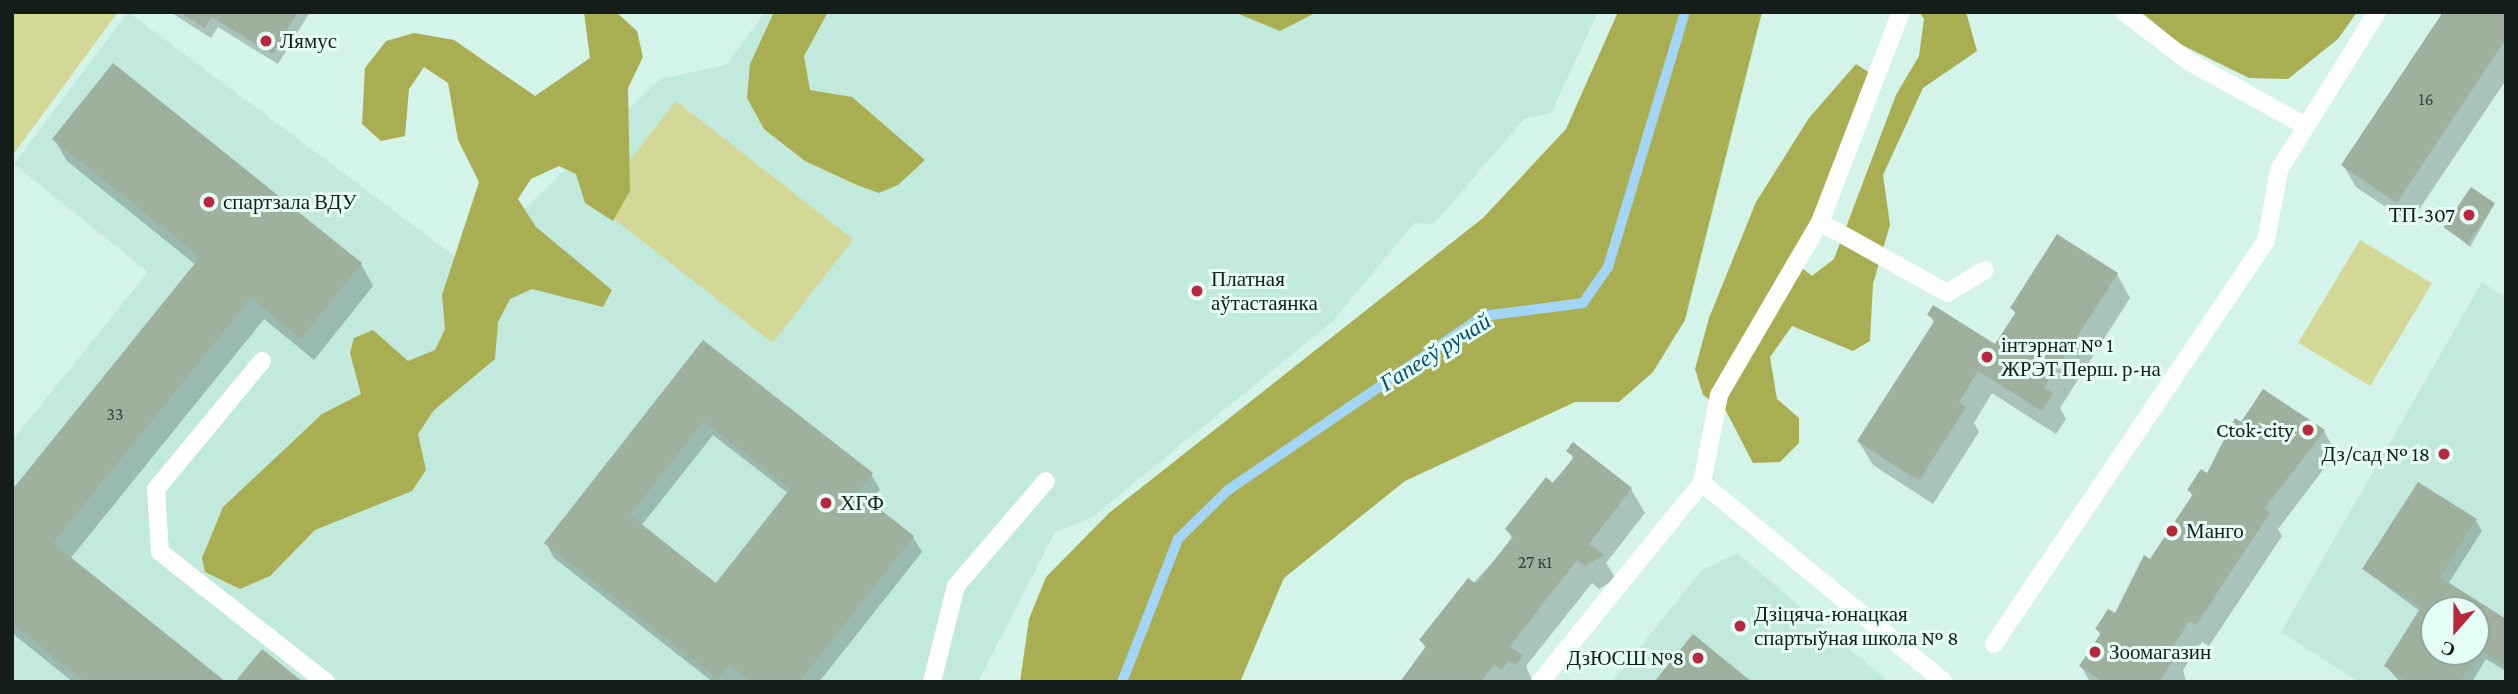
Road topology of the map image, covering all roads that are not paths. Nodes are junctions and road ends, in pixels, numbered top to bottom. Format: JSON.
{"nodes":[{"id":1,"x":1901,"y":12,"type":"edge"},
{"id":2,"x":2124,"y":12,"type":"edge"},
{"id":3,"x":2378,"y":12,"type":"edge"},
{"id":4,"x":2302,"y":124,"type":"junction"},
{"id":5,"x":1820,"y":222,"type":"junction"},
{"id":6,"x":1985,"y":270,"type":"dead end"},
{"id":7,"x":262,"y":362,"type":"dead end"},
{"id":8,"x":1046,"y":481,"type":"dead end"},
{"id":9,"x":1702,"y":483,"type":"junction"},
{"id":10,"x":1994,"y":644,"type":"dead end"},
{"id":11,"x":326,"y":682,"type":"edge"},
{"id":12,"x":932,"y":682,"type":"edge"},
{"id":13,"x":1540,"y":682,"type":"edge"},
{"id":14,"x":1944,"y":682,"type":"edge"}],
"edges":[{"from":1,"to":5,"type":"lane"},
{"from":2,"to":4,"type":"lane"},
{"from":3,"to":4,"type":"lane"},
{"from":4,"to":10,"type":"lane"},
{"from":5,"to":6,"type":"lane"},
{"from":5,"to":9,"type":"lane"},
{"from":7,"to":11,"type":"lane"},
{"from":8,"to":12,"type":"lane"},
{"from":9,"to":13,"type":"lane"},
{"from":9,"to":14,"type":"lane"}]}
